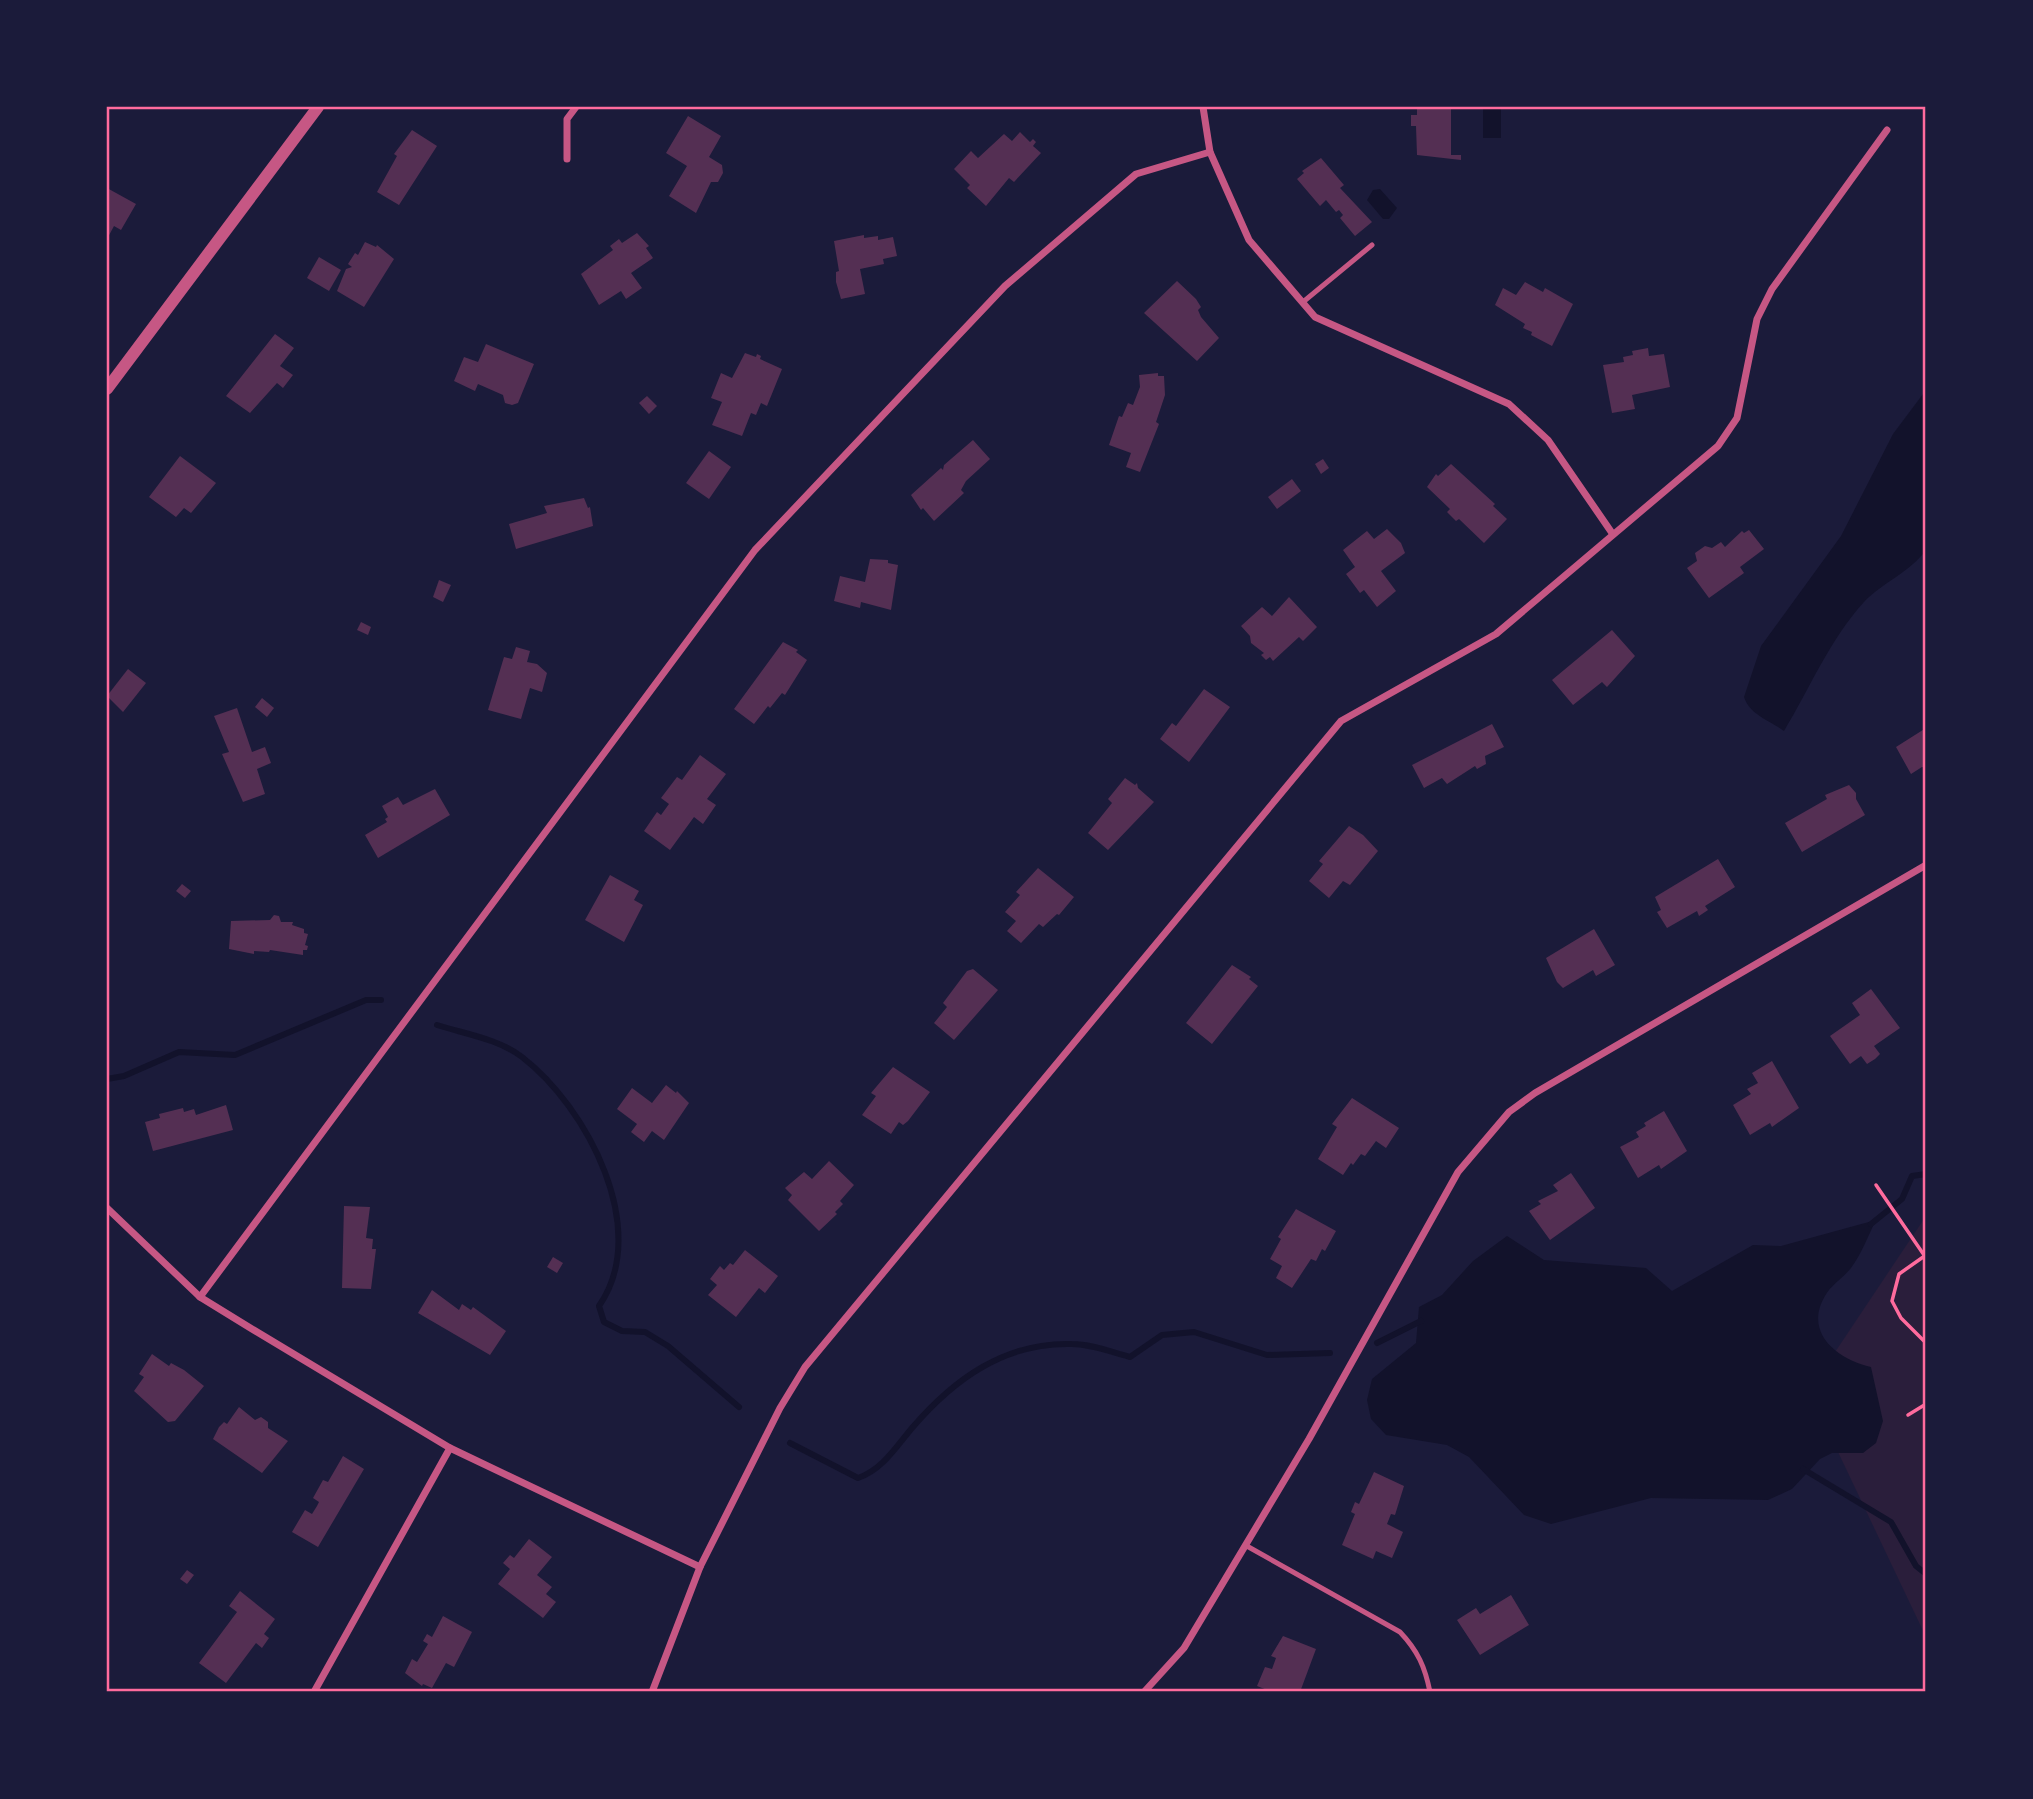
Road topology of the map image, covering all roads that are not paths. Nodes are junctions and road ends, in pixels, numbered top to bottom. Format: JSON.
{"nodes":[{"id":1,"x":318,"y":107,"type":"edge"},
{"id":2,"x":576,"y":107,"type":"edge"},
{"id":3,"x":1203,"y":107,"type":"edge"},
{"id":4,"x":1887,"y":130,"type":"dead end"},
{"id":5,"x":1210,"y":152,"type":"junction"},
{"id":6,"x":567,"y":159,"type":"dead end"},
{"id":7,"x":1372,"y":245,"type":"dead end"},
{"id":8,"x":1303,"y":302,"type":"junction"},
{"id":9,"x":107,"y":389,"type":"edge"},
{"id":10,"x":1612,"y":533,"type":"junction"},
{"id":11,"x":1926,"y":865,"type":"edge"},
{"id":12,"x":107,"y":1208,"type":"edge"},
{"id":13,"x":200,"y":1297,"type":"junction"},
{"id":14,"x":450,"y":1448,"type":"junction"},
{"id":15,"x":1245,"y":1545,"type":"junction"},
{"id":16,"x":699,"y":1567,"type":"junction"},
{"id":17,"x":314,"y":1692,"type":"edge"},
{"id":18,"x":652,"y":1692,"type":"edge"},
{"id":19,"x":1144,"y":1692,"type":"edge"},
{"id":20,"x":1430,"y":1692,"type":"edge"}],
"edges":[{"from":1,"to":9,"type":"street"},
{"from":2,"to":6,"type":"street"},
{"from":3,"to":5,"type":"street"},
{"from":4,"to":10,"type":"street"},
{"from":5,"to":8,"type":"street"},
{"from":5,"to":13,"type":"street"},
{"from":7,"to":8,"type":"lane"},
{"from":8,"to":10,"type":"street"},
{"from":10,"to":16,"type":"street"},
{"from":11,"to":15,"type":"street"},
{"from":12,"to":13,"type":"street"},
{"from":13,"to":14,"type":"street"},
{"from":14,"to":16,"type":"street"},
{"from":14,"to":17,"type":"street"},
{"from":15,"to":19,"type":"street"},
{"from":15,"to":20,"type":"lane"},
{"from":16,"to":18,"type":"street"}]}
